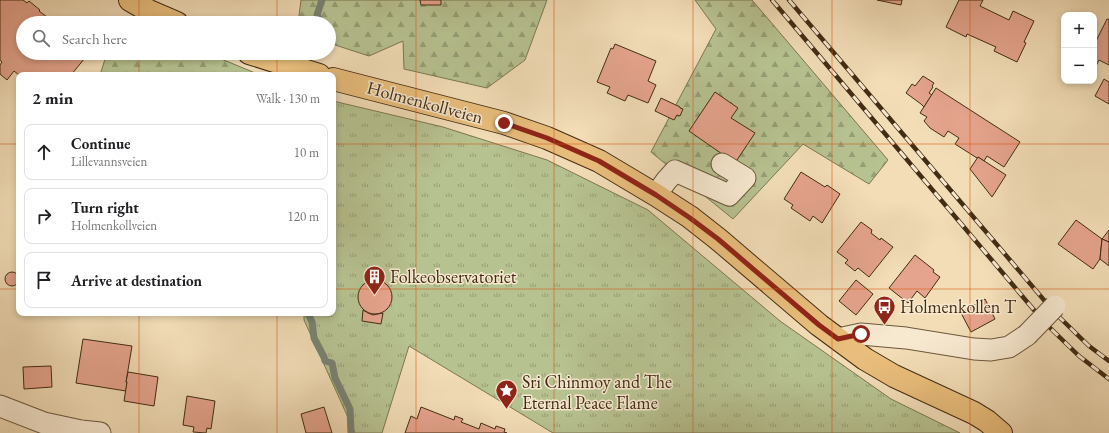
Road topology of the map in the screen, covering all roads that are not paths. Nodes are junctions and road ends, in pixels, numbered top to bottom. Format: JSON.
{"nodes":[{"id":1,"x":130,"y":0,"type":"edge"},
{"id":2,"x":161,"y":16,"type":"edge"},
{"id":3,"x":271,"y":60,"type":"edge"},
{"id":4,"x":309,"y":72,"type":"edge"},
{"id":5,"x":336,"y":80,"type":"edge"},
{"id":6,"x":722,"y":164,"type":"dead end"},
{"id":7,"x":656,"y":195,"type":"junction"},
{"id":8,"x":1055,"y":306,"type":"dead end"},
{"id":9,"x":838,"y":339,"type":"junction"},
{"id":10,"x":0,"y":406,"type":"edge"},
{"id":11,"x":100,"y":433,"type":"edge"},
{"id":12,"x":1001,"y":433,"type":"edge"}],
"edges":[{"from":1,"to":2,"type":"main road"},
{"from":3,"to":4,"type":"main road"},
{"from":5,"to":7,"type":"main road","name":"Holmenkollveien"},
{"from":6,"to":7,"type":"street"},
{"from":7,"to":9,"type":"main road","name":"Holmenkollveien"},
{"from":8,"to":9,"type":"street","bridge":true},
{"from":9,"to":12,"type":"main road","name":"Holmenkollveien"},
{"from":10,"to":11,"type":"street"}]}
